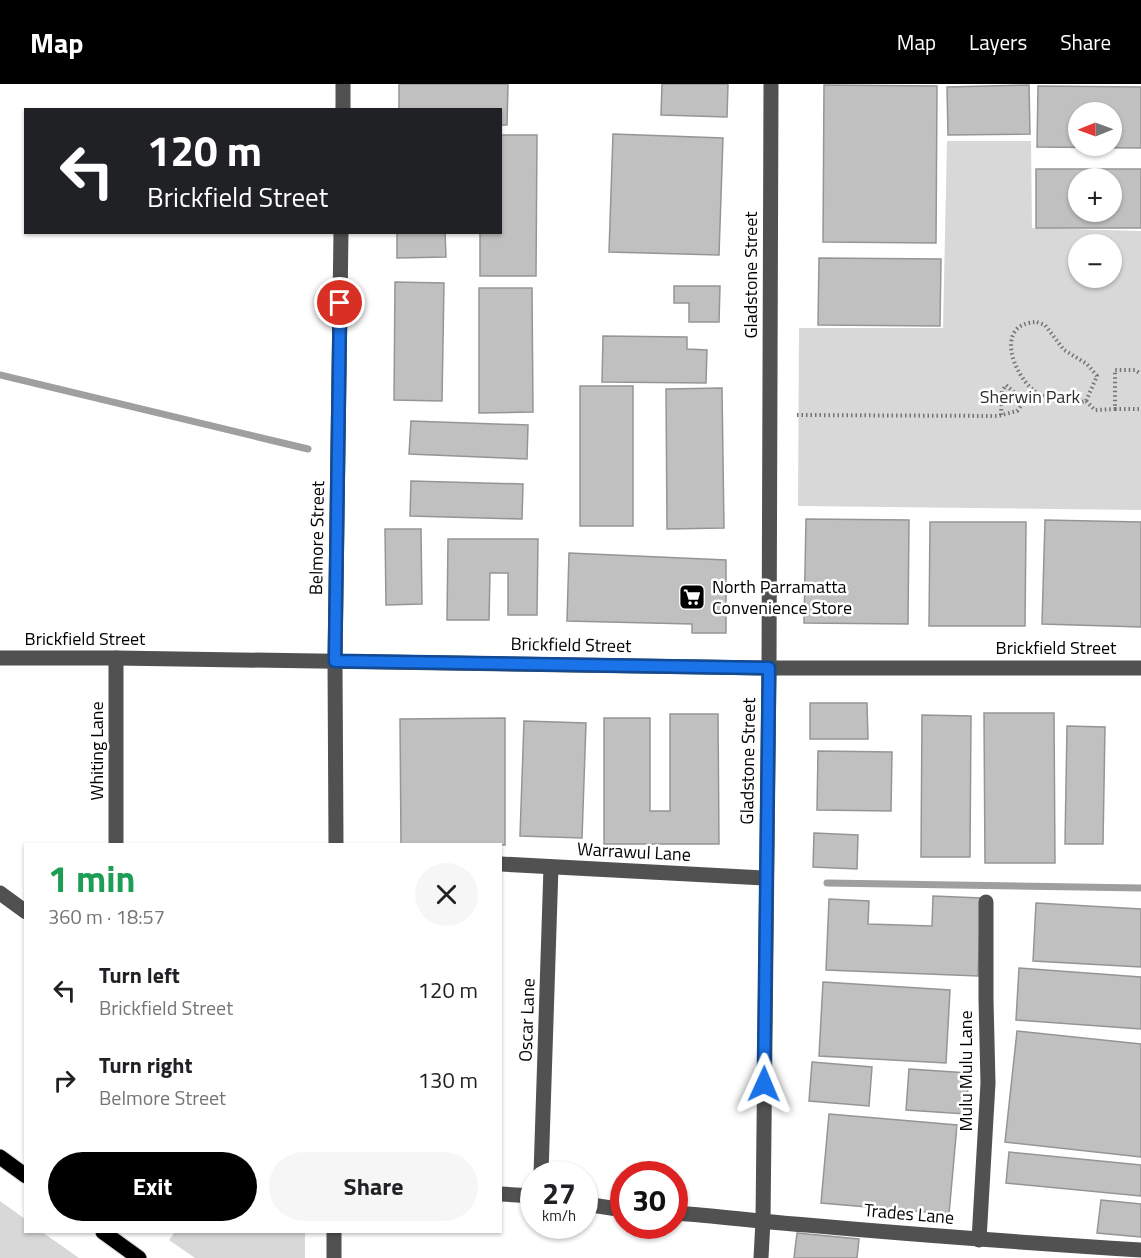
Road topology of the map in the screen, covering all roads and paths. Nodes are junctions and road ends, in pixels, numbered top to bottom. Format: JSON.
{"nodes":[{"id":1,"x":344,"y":84,"type":"edge"},
{"id":2,"x":771,"y":84,"type":"edge"},
{"id":3,"x":343,"y":108,"type":"edge"},
{"id":4,"x":341,"y":234,"type":"edge"},
{"id":5,"x":1141,"y":374,"type":"edge"},
{"id":6,"x":1033,"y":390,"type":"junction"},
{"id":7,"x":1086,"y":401,"type":"junction"},
{"id":8,"x":1025,"y":402,"type":"junction"},
{"id":9,"x":1141,"y":409,"type":"edge"},
{"id":10,"x":1115,"y":410,"type":"junction"},
{"id":11,"x":797,"y":415,"type":"dead end"},
{"id":12,"x":1000,"y":415,"type":"junction"},
{"id":13,"x":0,"y":658,"type":"edge"},
{"id":14,"x":116,"y":658,"type":"junction"},
{"id":15,"x":335,"y":661,"type":"junction"},
{"id":16,"x":769,"y":668,"type":"junction"},
{"id":17,"x":1141,"y":668,"type":"edge"},
{"id":18,"x":116,"y":843,"type":"edge"},
{"id":19,"x":336,"y":843,"type":"edge"},
{"id":20,"x":502,"y":864,"type":"edge"},
{"id":21,"x":551,"y":867,"type":"junction"},
{"id":22,"x":766,"y":878,"type":"junction"},
{"id":23,"x":0,"y":893,"type":"edge"},
{"id":24,"x":986,"y":902,"type":"dead end"},
{"id":25,"x":24,"y":911,"type":"edge"},
{"id":26,"x":0,"y":1157,"type":"edge"},
{"id":27,"x":541,"y":1161,"type":"edge"},
{"id":28,"x":24,"y":1175,"type":"edge"},
{"id":29,"x":502,"y":1194,"type":"edge"},
{"id":30,"x":520,"y":1195,"type":"edge"},
{"id":31,"x":688,"y":1214,"type":"edge"},
{"id":32,"x":763,"y":1221,"type":"junction"},
{"id":33,"x":104,"y":1233,"type":"edge"},
{"id":34,"x":334,"y":1233,"type":"edge"},
{"id":35,"x":979,"y":1240,"type":"junction"},
{"id":36,"x":1141,"y":1250,"type":"edge"},
{"id":37,"x":139,"y":1258,"type":"edge"},
{"id":38,"x":334,"y":1258,"type":"edge"},
{"id":39,"x":761,"y":1258,"type":"edge"}],
"edges":[{"from":1,"to":3,"type":"street"},
{"from":2,"to":16,"type":"street","name":"Gladstone Street"},
{"from":4,"to":15,"type":"street","name":"Belmore Street"},
{"from":5,"to":10,"type":"path"},
{"from":6,"to":7,"type":"path"},
{"from":6,"to":7,"type":"path"},
{"from":6,"to":8,"type":"path"},
{"from":7,"to":10,"type":"path"},
{"from":8,"to":12,"type":"path"},
{"from":8,"to":12,"type":"path"},
{"from":9,"to":10,"type":"path"},
{"from":11,"to":12,"type":"path"},
{"from":13,"to":14,"type":"street","name":"Brickfield Street"},
{"from":14,"to":15,"type":"street","name":"Brickfield Street"},
{"from":14,"to":18,"type":"street","name":"Whiting Lane"},
{"from":15,"to":16,"type":"street","name":"Brickfield Street"},
{"from":15,"to":19,"type":"street","name":"Belmore Street"},
{"from":16,"to":17,"type":"street","name":"Brickfield Street"},
{"from":16,"to":22,"type":"street","name":"Gladstone Street"},
{"from":20,"to":21,"type":"street","name":"Warrawul Lane"},
{"from":21,"to":22,"type":"street","name":"Warrawul Lane"},
{"from":21,"to":27,"type":"street","name":"Oscar Lane"},
{"from":22,"to":32,"type":"street","name":"Gladstone Street"},
{"from":23,"to":25,"type":"street"},
{"from":24,"to":35,"type":"street","name":"Mulu Mulu Lane"},
{"from":26,"to":28,"type":"main road"},
{"from":29,"to":30,"type":"street"},
{"from":31,"to":32,"type":"street","name":"Trades Lane"},
{"from":32,"to":35,"type":"street","name":"Trades Lane"},
{"from":32,"to":39,"type":"street","name":"Gladstone Street"},
{"from":33,"to":37,"type":"main road"},
{"from":34,"to":38,"type":"street"},
{"from":35,"to":36,"type":"street","name":"Trades Lane"}]}
